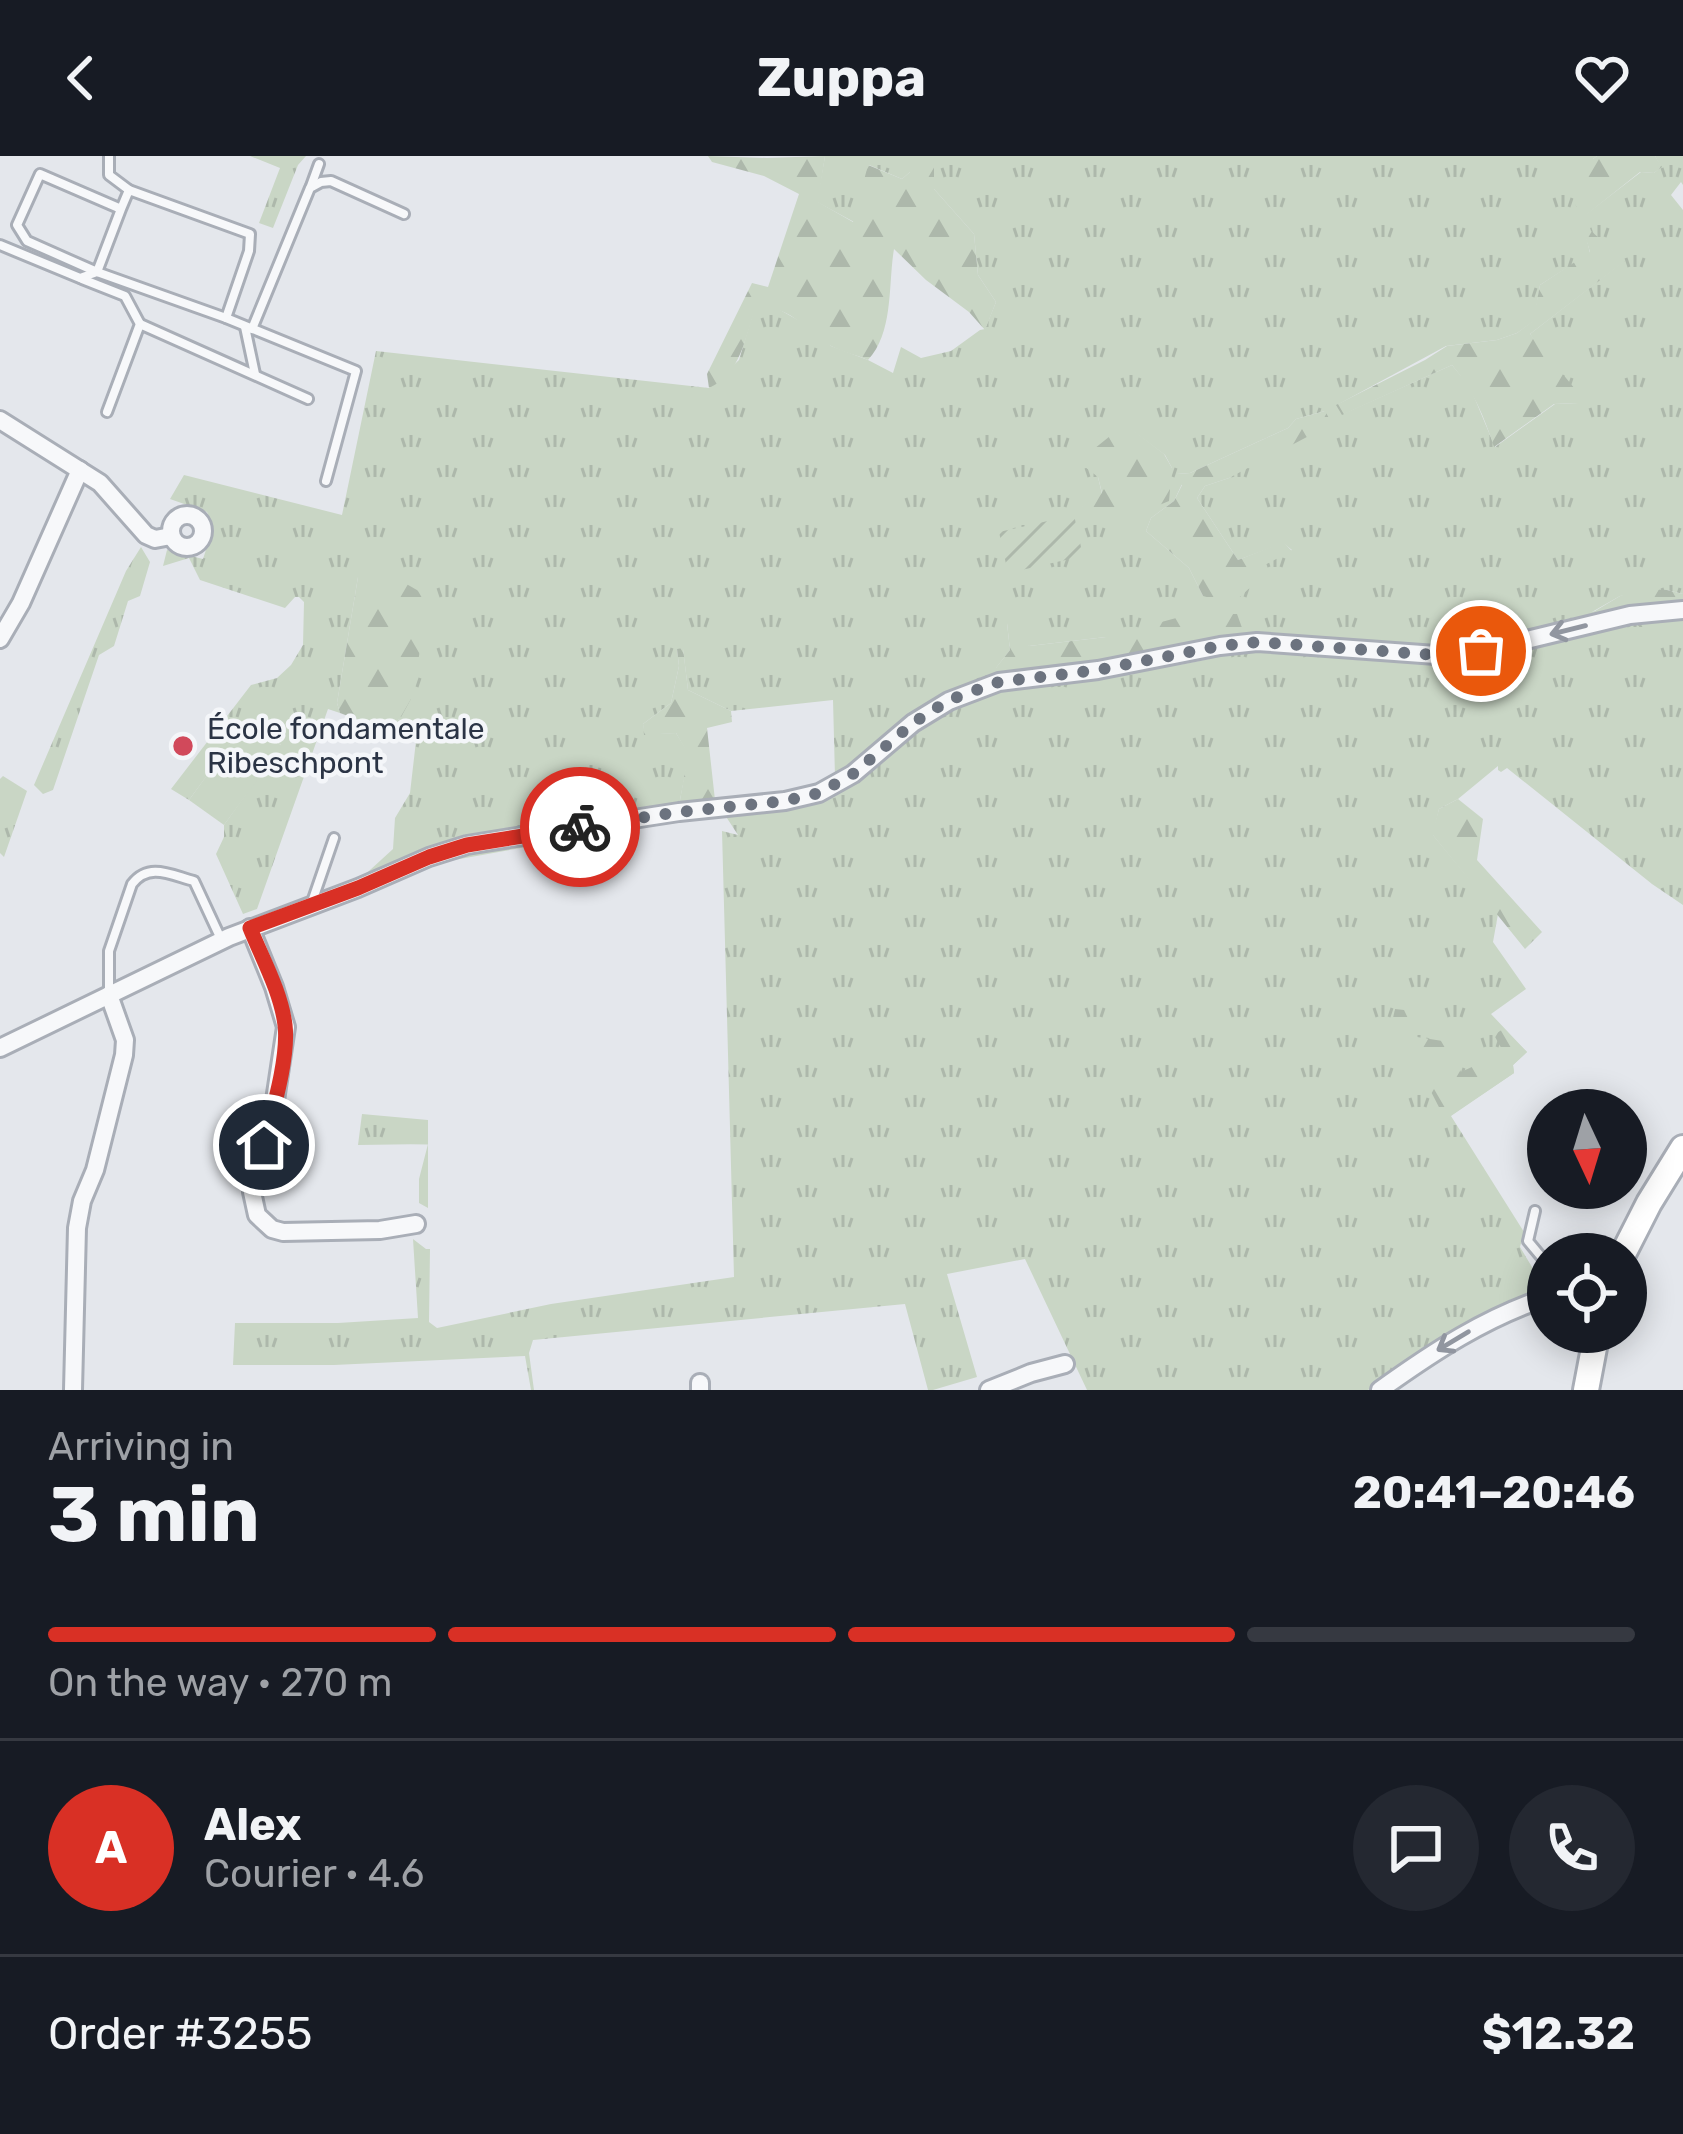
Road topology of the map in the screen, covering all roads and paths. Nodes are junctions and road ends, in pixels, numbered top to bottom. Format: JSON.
{"nodes":[{"id":1,"x":109,"y":156,"type":"edge"},
{"id":2,"x":319,"y":164,"type":"dead end"},
{"id":3,"x":310,"y":188,"type":"junction"},
{"id":4,"x":129,"y":190,"type":"junction"},
{"id":5,"x":121,"y":209,"type":"junction"},
{"id":6,"x":404,"y":214,"type":"dead end"},
{"id":7,"x":27,"y":242,"type":"junction"},
{"id":8,"x":0,"y":244,"type":"edge"},
{"id":9,"x":23,"y":254,"type":"junction"},
{"id":10,"x":98,"y":272,"type":"junction"},
{"id":11,"x":80,"y":278,"type":"junction"},
{"id":12,"x":226,"y":318,"type":"junction"},
{"id":13,"x":140,"y":324,"type":"junction"},
{"id":14,"x":249,"y":327,"type":"junction"},
{"id":15,"x":255,"y":374,"type":"junction"},
{"id":16,"x":308,"y":399,"type":"dead end"},
{"id":17,"x":106,"y":412,"type":"dead end"},
{"id":18,"x":0,"y":420,"type":"edge"},
{"id":19,"x":80,"y":470,"type":"junction"},
{"id":20,"x":326,"y":481,"type":"dead end"},
{"id":21,"x":171,"y":536,"type":"dead end"},
{"id":22,"x":1683,"y":610,"type":"edge"},
{"id":23,"x":0,"y":639,"type":"edge"},
{"id":24,"x":334,"y":838,"type":"dead end"},
{"id":25,"x":312,"y":904,"type":"junction"},
{"id":26,"x":250,"y":928,"type":"junction"},
{"id":27,"x":222,"y":940,"type":"junction"},
{"id":28,"x":109,"y":995,"type":"junction"},
{"id":29,"x":0,"y":1048,"type":"edge"},
{"id":30,"x":1683,"y":1148,"type":"edge"},
{"id":31,"x":1535,"y":1211,"type":"dead end"},
{"id":32,"x":416,"y":1224,"type":"dead end"},
{"id":33,"x":1530,"y":1233,"type":"edge"},
{"id":34,"x":1634,"y":1233,"type":"edge"},
{"id":35,"x":1527,"y":1305,"type":"edge"},
{"id":36,"x":1593,"y":1353,"type":"edge"},
{"id":37,"x":1065,"y":1364,"type":"dead end"},
{"id":38,"x":1019,"y":1384,"type":"edge"},
{"id":39,"x":73,"y":1390,"type":"edge"},
{"id":40,"x":989,"y":1390,"type":"edge"},
{"id":41,"x":1380,"y":1390,"type":"edge"},
{"id":42,"x":1586,"y":1390,"type":"edge"}],
"edges":[{"from":1,"to":4,"type":"lane"},
{"from":2,"to":3,"type":"lane"},
{"from":3,"to":6,"type":"lane"},
{"from":3,"to":14,"type":"lane"},
{"from":4,"to":5,"type":"lane"},
{"from":4,"to":12,"type":"lane"},
{"from":5,"to":7,"type":"lane"},
{"from":5,"to":10,"type":"lane"},
{"from":7,"to":9,"type":"lane"},
{"from":7,"to":10,"type":"lane"},
{"from":8,"to":9,"type":"lane"},
{"from":9,"to":11,"type":"lane"},
{"from":10,"to":11,"type":"lane"},
{"from":10,"to":12,"type":"lane"},
{"from":11,"to":13,"type":"lane"},
{"from":12,"to":14,"type":"lane"},
{"from":13,"to":15,"type":"lane"},
{"from":13,"to":17,"type":"lane"},
{"from":14,"to":15,"type":"lane"},
{"from":14,"to":20,"type":"lane"},
{"from":15,"to":16,"type":"lane"},
{"from":18,"to":19,"type":"street"},
{"from":19,"to":21,"type":"street"},
{"from":19,"to":23,"type":"street"},
{"from":22,"to":25,"type":"street","one_way":true},
{"from":24,"to":25,"type":"lane"},
{"from":25,"to":26,"type":"street"},
{"from":26,"to":27,"type":"street"},
{"from":26,"to":32,"type":"street"},
{"from":27,"to":28,"type":"street"},
{"from":27,"to":28,"type":"lane"},
{"from":28,"to":29,"type":"street"},
{"from":28,"to":39,"type":"street"},
{"from":30,"to":34,"type":"main road"},
{"from":31,"to":33,"type":"lane"},
{"from":35,"to":41,"type":"street","one_way":true},
{"from":36,"to":42,"type":"main road"},
{"from":37,"to":38,"type":"street"},
{"from":38,"to":40,"type":"street"}]}
